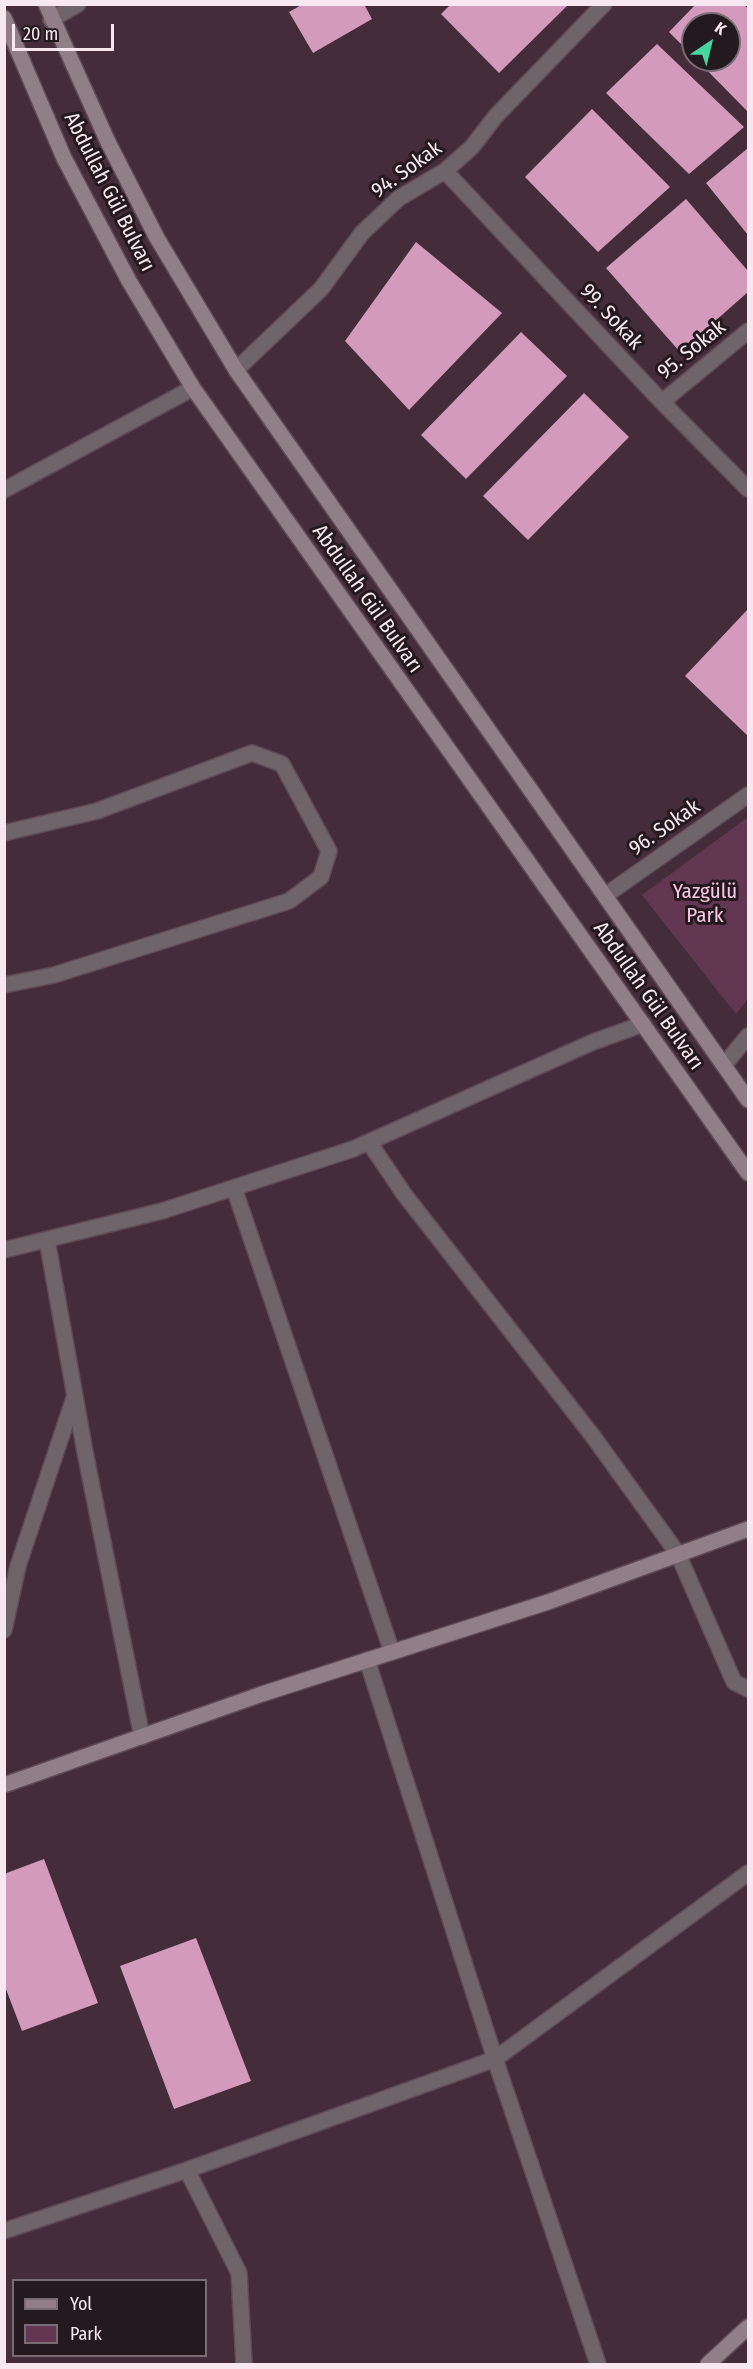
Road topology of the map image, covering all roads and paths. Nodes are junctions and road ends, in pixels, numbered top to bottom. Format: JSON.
{"nodes":[{"id":1,"x":46,"y":4,"type":"edge"},
{"id":2,"x":78,"y":4,"type":"edge"},
{"id":3,"x":604,"y":4,"type":"edge"},
{"id":4,"x":4,"y":18,"type":"edge"},
{"id":5,"x":51,"y":20,"type":"junction"},
{"id":6,"x":445,"y":171,"type":"junction"},
{"id":7,"x":748,"y":331,"type":"edge"},
{"id":8,"x":236,"y":370,"type":"junction"},
{"id":9,"x":192,"y":388,"type":"junction"},
{"id":10,"x":662,"y":402,"type":"junction"},
{"id":11,"x":748,"y":489,"type":"edge"},
{"id":12,"x":4,"y":490,"type":"edge"},
{"id":13,"x":748,"y":795,"type":"edge"},
{"id":14,"x":4,"y":833,"type":"edge"},
{"id":15,"x":606,"y":895,"type":"junction"},
{"id":16,"x":4,"y":985,"type":"edge"},
{"id":17,"x":643,"y":1024,"type":"junction"},
{"id":18,"x":748,"y":1036,"type":"edge"},
{"id":19,"x":725,"y":1064,"type":"junction"},
{"id":20,"x":748,"y":1100,"type":"edge"},
{"id":21,"x":369,"y":1142,"type":"junction"},
{"id":22,"x":748,"y":1173,"type":"edge"},
{"id":23,"x":234,"y":1188,"type":"junction"},
{"id":24,"x":47,"y":1240,"type":"junction"},
{"id":25,"x":4,"y":1250,"type":"edge"},
{"id":26,"x":75,"y":1396,"type":"junction"},
{"id":27,"x":748,"y":1529,"type":"edge"},
{"id":28,"x":678,"y":1554,"type":"junction"},
{"id":29,"x":4,"y":1630,"type":"edge"},
{"id":30,"x":392,"y":1652,"type":"junction"},
{"id":31,"x":367,"y":1660,"type":"junction"},
{"id":32,"x":748,"y":1689,"type":"edge"},
{"id":33,"x":142,"y":1737,"type":"junction"},
{"id":34,"x":4,"y":1785,"type":"edge"},
{"id":35,"x":748,"y":1873,"type":"edge"},
{"id":36,"x":495,"y":2059,"type":"junction"},
{"id":37,"x":187,"y":2170,"type":"junction"},
{"id":38,"x":4,"y":2231,"type":"edge"},
{"id":39,"x":748,"y":2327,"type":"edge"},
{"id":40,"x":244,"y":2364,"type":"edge"},
{"id":41,"x":598,"y":2364,"type":"edge"},
{"id":42,"x":708,"y":2364,"type":"edge"}],
"edges":[{"from":1,"to":5,"type":"main road","name":"Abdullah Gül Bulvarı"},
{"from":2,"to":5,"type":"street"},
{"from":3,"to":6,"type":"street","name":"94. Sokak"},
{"from":4,"to":9,"type":"main road","name":"Abdullah Gül Bulvarı"},
{"from":5,"to":8,"type":"main road","name":"Abdullah Gül Bulvarı"},
{"from":6,"to":8,"type":"street","name":"94. Sokak"},
{"from":6,"to":10,"type":"street","name":"99. Sokak"},
{"from":7,"to":10,"type":"street","name":"95. Sokak"},
{"from":8,"to":15,"type":"main road","name":"Abdullah Gül Bulvarı"},
{"from":9,"to":12,"type":"street"},
{"from":9,"to":17,"type":"main road","name":"Abdullah Gül Bulvarı"},
{"from":10,"to":11,"type":"street","name":"99. Sokak"},
{"from":13,"to":15,"type":"street","name":"96. Sokak"},
{"from":14,"to":16,"type":"street"},
{"from":15,"to":19,"type":"main road","name":"Abdullah Gül Bulvarı"},
{"from":17,"to":21,"type":"street"},
{"from":17,"to":22,"type":"main road","name":"Abdullah Gül Bulvarı"},
{"from":18,"to":19,"type":"street"},
{"from":19,"to":20,"type":"main road","name":"Abdullah Gül Bulvarı"},
{"from":21,"to":23,"type":"street"},
{"from":21,"to":28,"type":"street"},
{"from":23,"to":24,"type":"street"},
{"from":23,"to":30,"type":"street"},
{"from":24,"to":25,"type":"street"},
{"from":24,"to":26,"type":"street"},
{"from":26,"to":29,"type":"street"},
{"from":26,"to":33,"type":"street"},
{"from":27,"to":28,"type":"main road"},
{"from":28,"to":30,"type":"main road"},
{"from":28,"to":32,"type":"street"},
{"from":30,"to":31,"type":"main road"},
{"from":31,"to":33,"type":"main road"},
{"from":31,"to":36,"type":"street"},
{"from":33,"to":34,"type":"main road"},
{"from":35,"to":36,"type":"street"},
{"from":36,"to":37,"type":"street"},
{"from":36,"to":41,"type":"street"},
{"from":37,"to":38,"type":"street"},
{"from":37,"to":40,"type":"street"},
{"from":39,"to":42,"type":"main road"}]}
